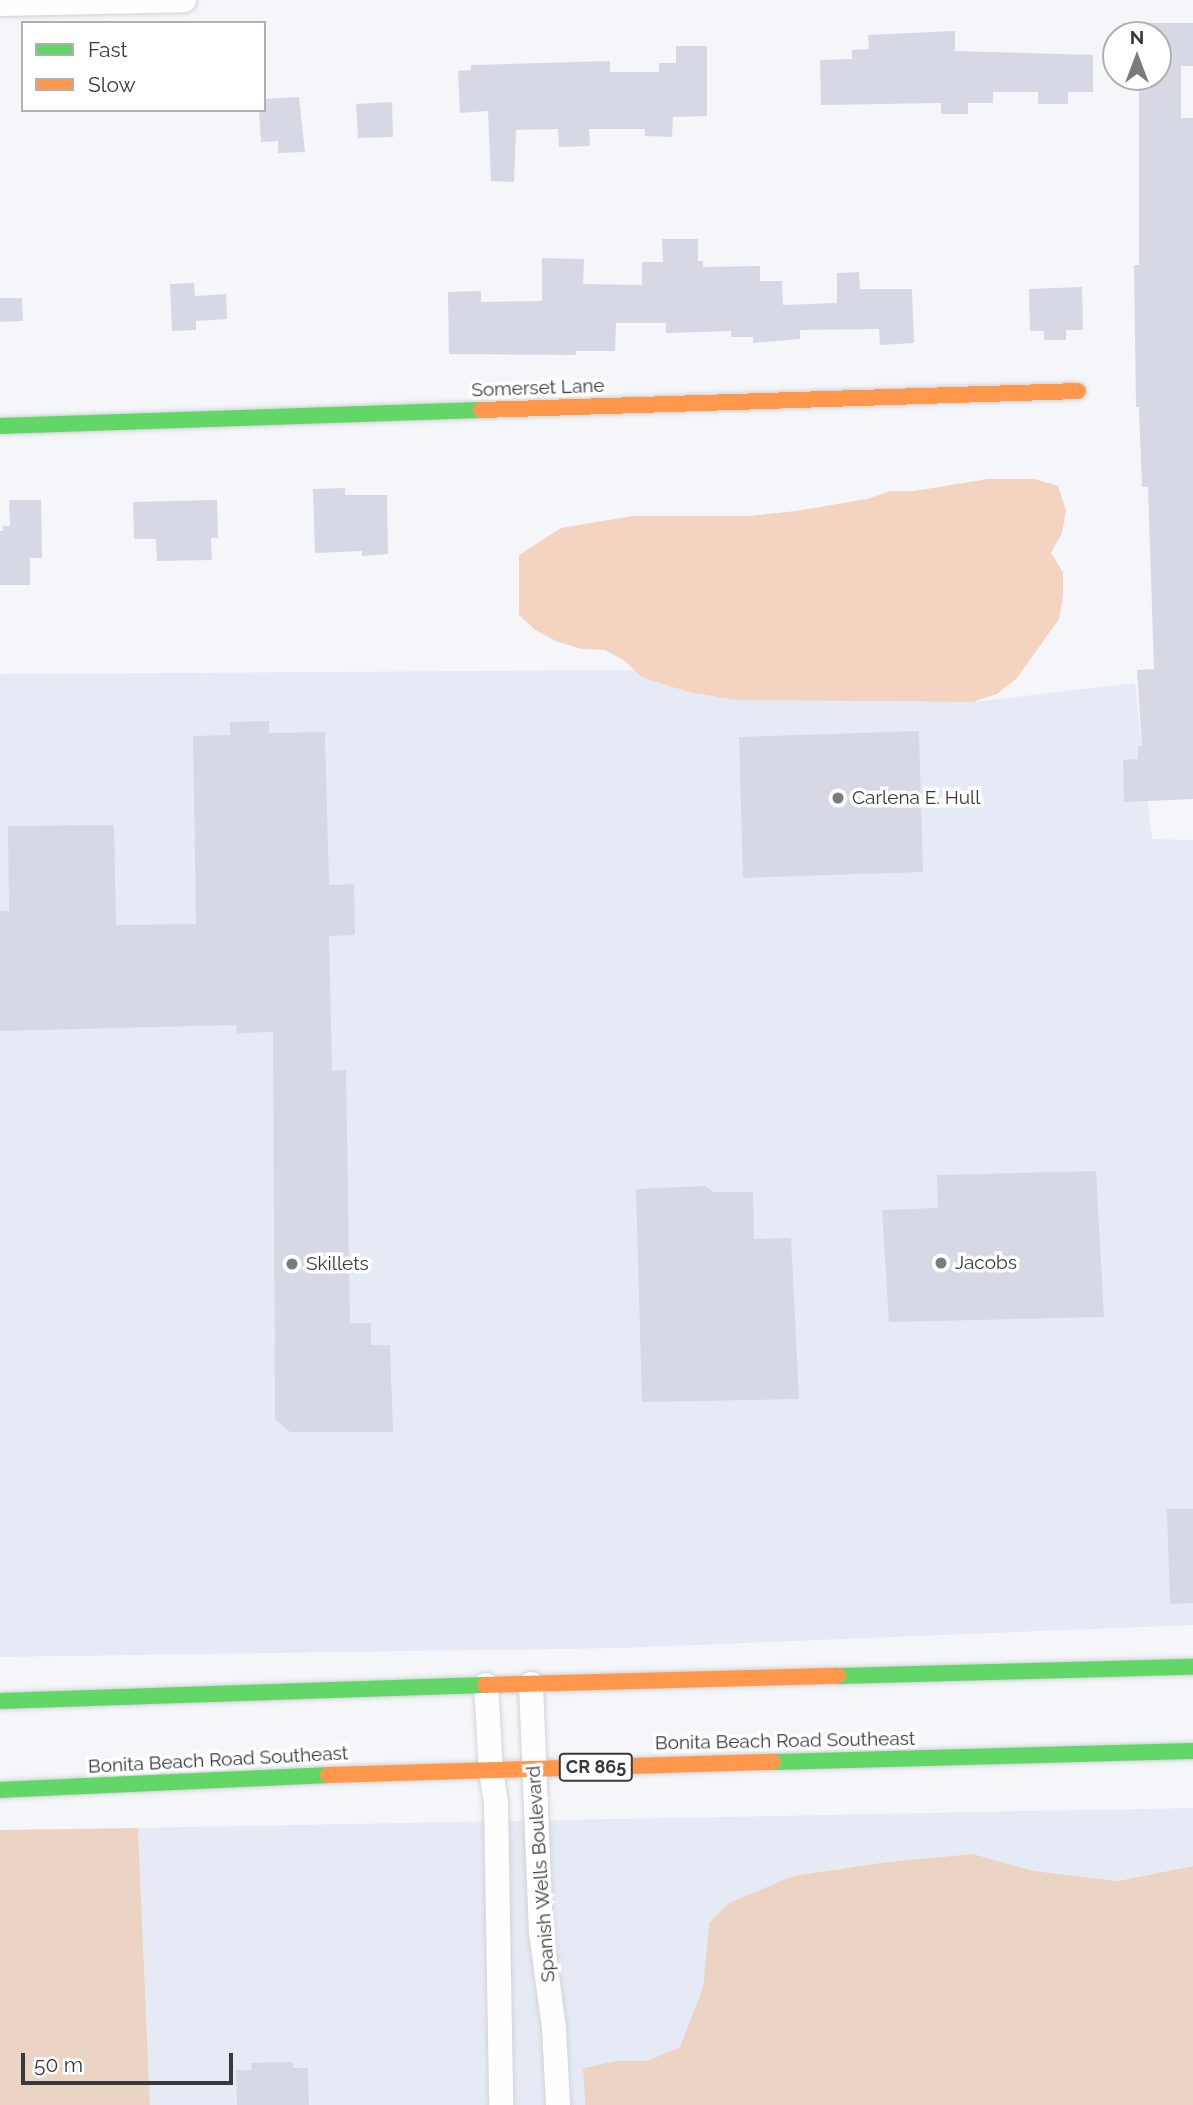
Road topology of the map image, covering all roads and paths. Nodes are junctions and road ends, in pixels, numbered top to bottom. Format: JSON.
{"nodes":[{"id":1,"x":184,"y":0,"type":"edge"},
{"id":2,"x":0,"y":4,"type":"edge"},
{"id":3,"x":1078,"y":391,"type":"dead end"},
{"id":4,"x":0,"y":426,"type":"edge"},
{"id":5,"x":1193,"y":1667,"type":"edge"},
{"id":6,"x":531,"y":1684,"type":"junction"},
{"id":7,"x":486,"y":1685,"type":"junction"},
{"id":8,"x":0,"y":1701,"type":"edge"},
{"id":9,"x":1193,"y":1752,"type":"edge"},
{"id":10,"x":534,"y":1769,"type":"junction"},
{"id":11,"x":491,"y":1771,"type":"junction"},
{"id":12,"x":0,"y":1790,"type":"edge"},
{"id":13,"x":501,"y":2105,"type":"edge"},
{"id":14,"x":558,"y":2105,"type":"edge"}],
"edges":[{"from":1,"to":2,"type":"street"},
{"from":3,"to":4,"type":"main road","name":"Somerset Lane"},
{"from":5,"to":6,"type":"main road"},
{"from":6,"to":7,"type":"main road"},
{"from":6,"to":10,"type":"street","name":"Spanish Wells Boulevard"},
{"from":7,"to":8,"type":"main road"},
{"from":7,"to":11,"type":"street","name":"Spanish Wells Boulevard"},
{"from":9,"to":10,"type":"main road","name":"Bonita Beach Road Southeast","number":"CR 865"},
{"from":10,"to":11,"type":"main road","name":"Bonita Beach Road Southeast","number":"CR 865"},
{"from":10,"to":14,"type":"street","name":"Spanish Wells Boulevard"},
{"from":11,"to":12,"type":"main road","name":"Bonita Beach Road Southeast","number":"CR 865"},
{"from":11,"to":13,"type":"street","name":"Spanish Wells Boulevard"}]}
